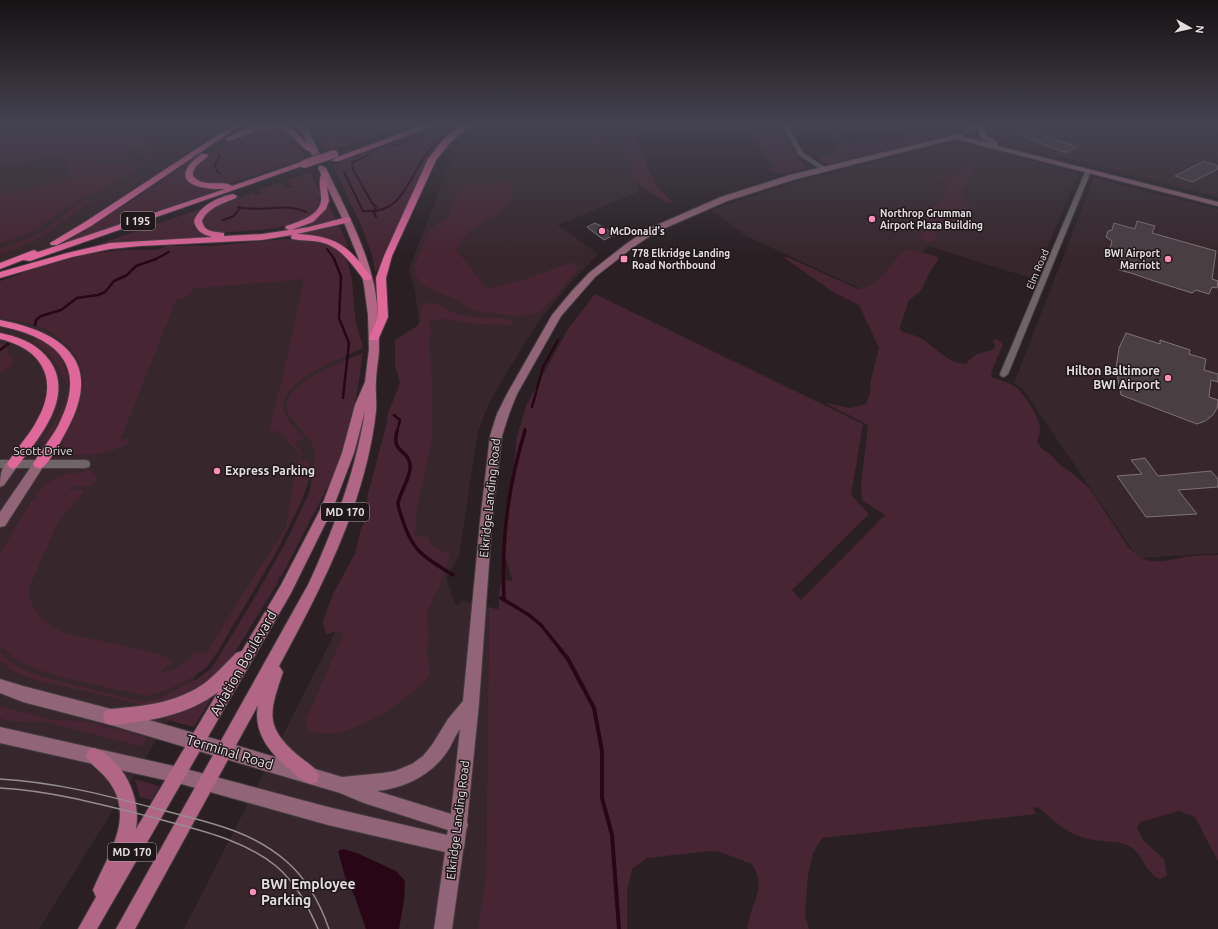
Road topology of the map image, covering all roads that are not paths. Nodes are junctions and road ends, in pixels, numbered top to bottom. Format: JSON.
{"nodes":[{"id":1,"x":172,"y":168,"type":"edge"},
{"id":2,"x":189,"y":168,"type":"edge"},
{"id":3,"x":299,"y":168,"type":"edge"},
{"id":4,"x":301,"y":168,"type":"edge"},
{"id":5,"x":428,"y":168,"type":"edge"},
{"id":6,"x":1078,"y":168,"type":"edge"},
{"id":7,"x":824,"y":169,"type":"edge"},
{"id":8,"x":323,"y":171,"type":"joint"},
{"id":9,"x":1088,"y":171,"type":"junction"},
{"id":10,"x":276,"y":174,"type":"junction"},
{"id":11,"x":248,"y":188,"type":"junction"},
{"id":12,"x":1218,"y":204,"type":"edge"},
{"id":13,"x":347,"y":220,"type":"junction"},
{"id":14,"x":262,"y":237,"type":"junction"},
{"id":15,"x":0,"y":267,"type":"edge"},
{"id":16,"x":10,"y":272,"type":"junction"},
{"id":17,"x":0,"y":275,"type":"edge"},
{"id":18,"x":367,"y":278,"type":"junction"},
{"id":19,"x":2,"y":323,"type":"edge"},
{"id":20,"x":0,"y":336,"type":"edge"},
{"id":21,"x":374,"y":338,"type":"junction"},
{"id":22,"x":1004,"y":374,"type":"dead end"},
{"id":23,"x":370,"y":382,"type":"junction"},
{"id":24,"x":0,"y":464,"type":"edge"},
{"id":25,"x":13,"y":464,"type":"junction"},
{"id":26,"x":39,"y":464,"type":"junction"},
{"id":27,"x":85,"y":464,"type":"dead end"},
{"id":28,"x":0,"y":482,"type":"edge"},
{"id":29,"x":0,"y":522,"type":"edge"},
{"id":30,"x":289,"y":634,"type":"junction"},
{"id":31,"x":254,"y":644,"type":"junction"},
{"id":32,"x":0,"y":686,"type":"edge"},
{"id":33,"x":472,"y":703,"type":"junction"},
{"id":34,"x":111,"y":717,"type":"junction"},
{"id":35,"x":0,"y":735,"type":"edge"},
{"id":36,"x":197,"y":742,"type":"junction"},
{"id":37,"x":225,"y":750,"type":"junction"},
{"id":38,"x":94,"y":756,"type":"junction"},
{"id":39,"x":178,"y":775,"type":"junction"},
{"id":40,"x":311,"y":776,"type":"junction"},
{"id":41,"x":206,"y":782,"type":"junction"},
{"id":42,"x":341,"y":785,"type":"junction"},
{"id":43,"x":459,"y":825,"type":"junction"},
{"id":44,"x":456,"y":846,"type":"junction"},
{"id":45,"x":83,"y":929,"type":"edge"},
{"id":46,"x":87,"y":929,"type":"edge"},
{"id":47,"x":125,"y":929,"type":"edge"},
{"id":48,"x":443,"y":929,"type":"edge"}],
"edges":[{"from":1,"to":15,"type":"highway"},
{"from":2,"to":10,"type":"highway"},
{"from":3,"to":10,"type":"highway","number":"I 195"},
{"from":4,"to":11,"type":"highway","number":"I 195"},
{"from":5,"to":21,"type":"highway"},
{"from":6,"to":9,"type":"main road"},
{"from":7,"to":33,"type":"main road","name":"Elkridge Landing Road"},
{"from":8,"to":11,"type":"highway"},
{"from":8,"to":13,"type":"main road","name":"Aviation Boulevard","number":"MD 170"},
{"from":9,"to":12,"type":"main road"},
{"from":9,"to":22,"type":"street","name":"Elm Road"},
{"from":10,"to":15,"type":"highway","number":"I 195"},
{"from":11,"to":16,"type":"highway","number":"I 195"},
{"from":13,"to":14,"type":"highway"},
{"from":13,"to":18,"type":"main road","name":"Aviation Boulevard","number":"MD 170"},
{"from":14,"to":16,"type":"highway"},
{"from":14,"to":18,"type":"highway"},
{"from":16,"to":17,"type":"highway","number":"I 195"},
{"from":18,"to":21,"type":"main road","name":"Aviation Boulevard","number":"MD 170"},
{"from":19,"to":26,"type":"highway"},
{"from":20,"to":25,"type":"highway"},
{"from":21,"to":23,"type":"main road","name":"Aviation Boulevard","number":"MD 170"},
{"from":23,"to":30,"type":"main road","name":"Aviation Boulevard","number":"MD 170"},
{"from":23,"to":31,"type":"main road","name":"Aviation Boulevard","number":"MD 170"},
{"from":24,"to":25,"type":"street","name":"Scott Drive"},
{"from":25,"to":26,"type":"street","name":"Scott Drive"},
{"from":25,"to":28,"type":"main road"},
{"from":26,"to":27,"type":"street","name":"Scott Drive"},
{"from":26,"to":29,"type":"main road"},
{"from":30,"to":37,"type":"main road","name":"Aviation Boulevard","number":"MD 170"},
{"from":30,"to":40,"type":"main road"},
{"from":31,"to":34,"type":"main road"},
{"from":31,"to":36,"type":"main road","name":"Aviation Boulevard","number":"MD 170"},
{"from":32,"to":34,"type":"main road","name":"Terminal Road"},
{"from":33,"to":42,"type":"main road"},
{"from":33,"to":43,"type":"main road","name":"Elkridge Landing Road"},
{"from":34,"to":36,"type":"main road","name":"Terminal Road"},
{"from":35,"to":38,"type":"main road"},
{"from":36,"to":37,"type":"main road","name":"Terminal Road"},
{"from":36,"to":39,"type":"main road","name":"Aviation Boulevard","number":"MD 170"},
{"from":37,"to":40,"type":"main road","name":"Terminal Road"},
{"from":37,"to":41,"type":"main road","name":"Aviation Boulevard","number":"MD 170"},
{"from":38,"to":39,"type":"main road"},
{"from":38,"to":45,"type":"main road"},
{"from":39,"to":41,"type":"main road"},
{"from":39,"to":46,"type":"main road","name":"Aviation Boulevard","number":"MD 170"},
{"from":40,"to":42,"type":"main road","name":"Terminal Road"},
{"from":41,"to":44,"type":"main road"},
{"from":41,"to":47,"type":"main road","name":"Aviation Boulevard","number":"MD 170"},
{"from":42,"to":43,"type":"main road","name":"Terminal Road"},
{"from":43,"to":44,"type":"main road","name":"Elkridge Landing Road"},
{"from":44,"to":48,"type":"main road","name":"Elkridge Landing Road"}]}
